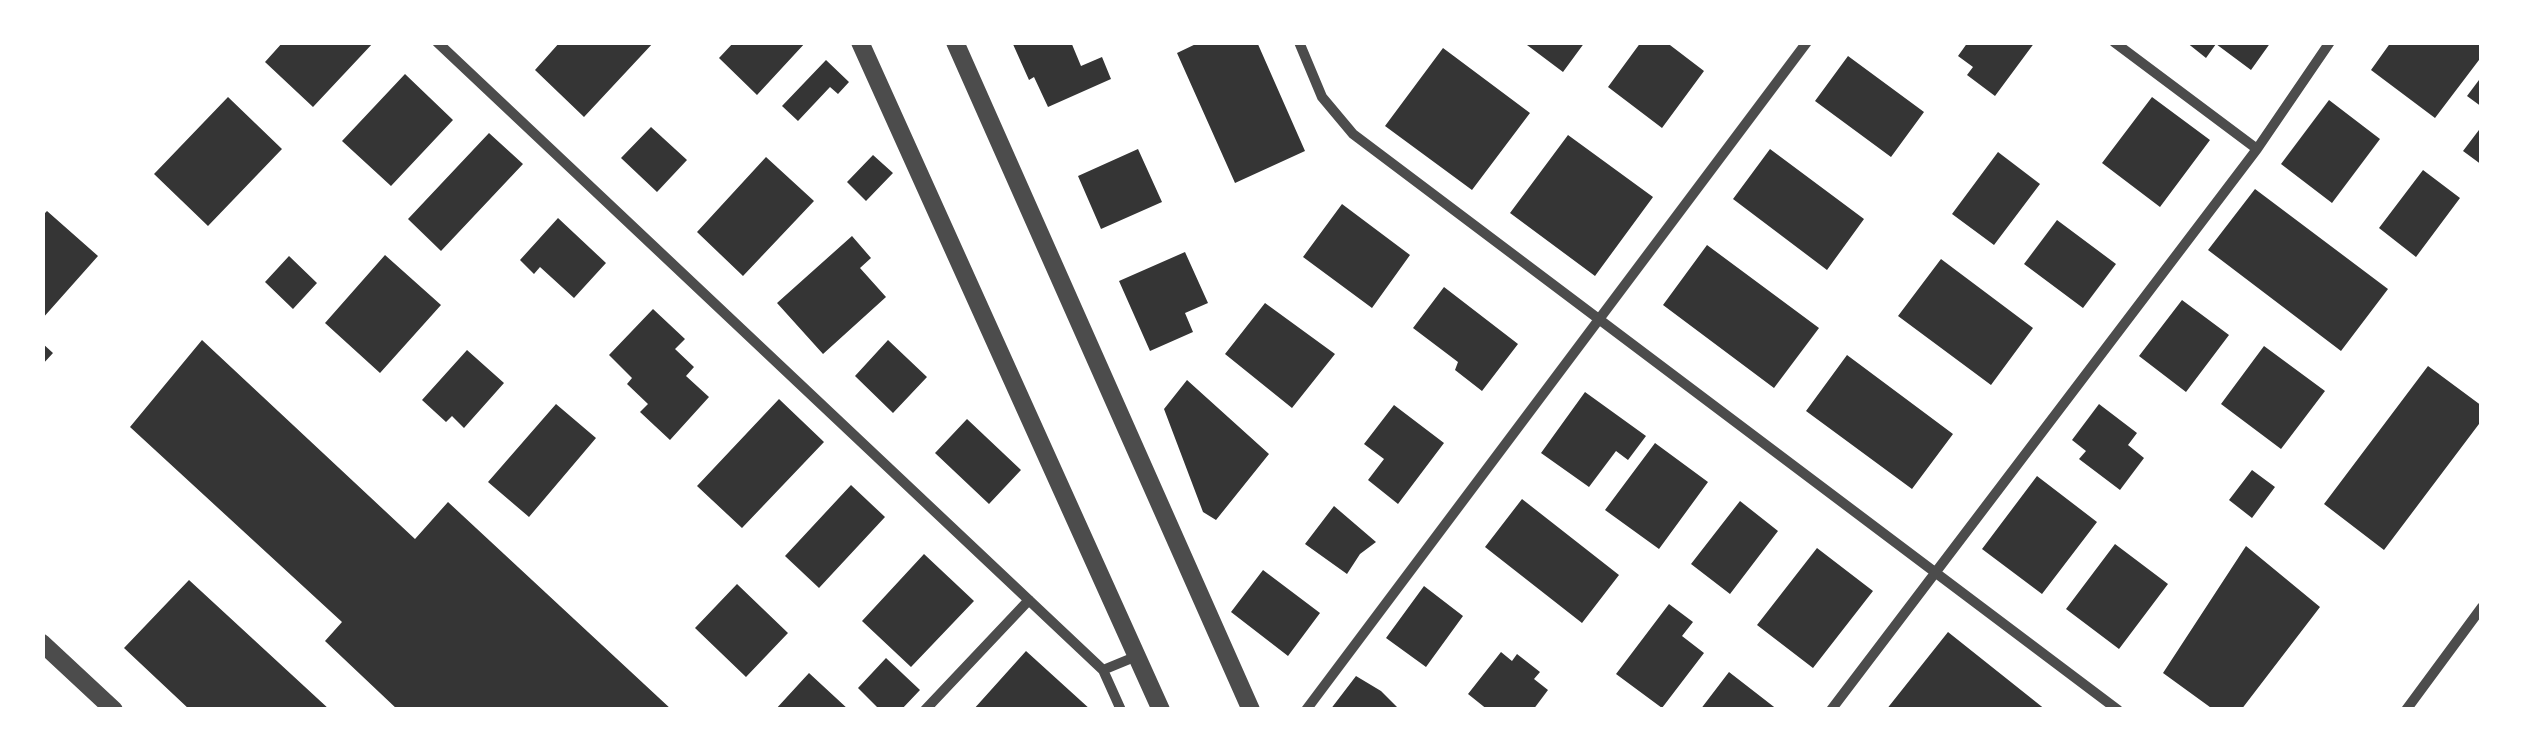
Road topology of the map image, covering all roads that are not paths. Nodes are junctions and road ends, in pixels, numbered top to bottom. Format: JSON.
{"nodes":[{"id":1,"x":437,"y":42,"type":"edge"},
{"id":2,"x":860,"y":42,"type":"edge"},
{"id":3,"x":955,"y":42,"type":"edge"},
{"id":4,"x":1300,"y":42,"type":"edge"},
{"id":5,"x":1806,"y":42,"type":"edge"},
{"id":6,"x":2114,"y":42,"type":"edge"},
{"id":7,"x":2330,"y":42,"type":"edge"},
{"id":8,"x":2256,"y":148,"type":"junction"},
{"id":9,"x":1600,"y":318,"type":"junction"},
{"id":10,"x":1934,"y":571,"type":"junction"},
{"id":11,"x":1030,"y":600,"type":"junction"},
{"id":12,"x":2482,"y":607,"type":"edge"},
{"id":13,"x":42,"y":643,"type":"edge"},
{"id":14,"x":1137,"y":656,"type":"junction"},
{"id":15,"x":1102,"y":670,"type":"junction"},
{"id":16,"x":114,"y":710,"type":"edge"},
{"id":17,"x":924,"y":710,"type":"edge"},
{"id":18,"x":1120,"y":710,"type":"edge"},
{"id":19,"x":1161,"y":710,"type":"edge"},
{"id":20,"x":1251,"y":710,"type":"edge"},
{"id":21,"x":1306,"y":710,"type":"edge"},
{"id":22,"x":1831,"y":710,"type":"edge"},
{"id":23,"x":2118,"y":710,"type":"edge"},
{"id":24,"x":2406,"y":710,"type":"edge"}],
"edges":[{"from":1,"to":11,"type":"street"},
{"from":2,"to":14,"type":"street"},
{"from":3,"to":20,"type":"street"},
{"from":4,"to":9,"type":"street"},
{"from":5,"to":9,"type":"street"},
{"from":6,"to":8,"type":"street"},
{"from":7,"to":8,"type":"street"},
{"from":8,"to":10,"type":"street"},
{"from":9,"to":10,"type":"street"},
{"from":9,"to":21,"type":"street"},
{"from":10,"to":22,"type":"street"},
{"from":10,"to":23,"type":"street"},
{"from":11,"to":15,"type":"street"},
{"from":11,"to":17,"type":"street"},
{"from":12,"to":24,"type":"street"},
{"from":13,"to":16,"type":"street"},
{"from":14,"to":15,"type":"street"},
{"from":14,"to":19,"type":"street"},
{"from":15,"to":18,"type":"street"}]}
